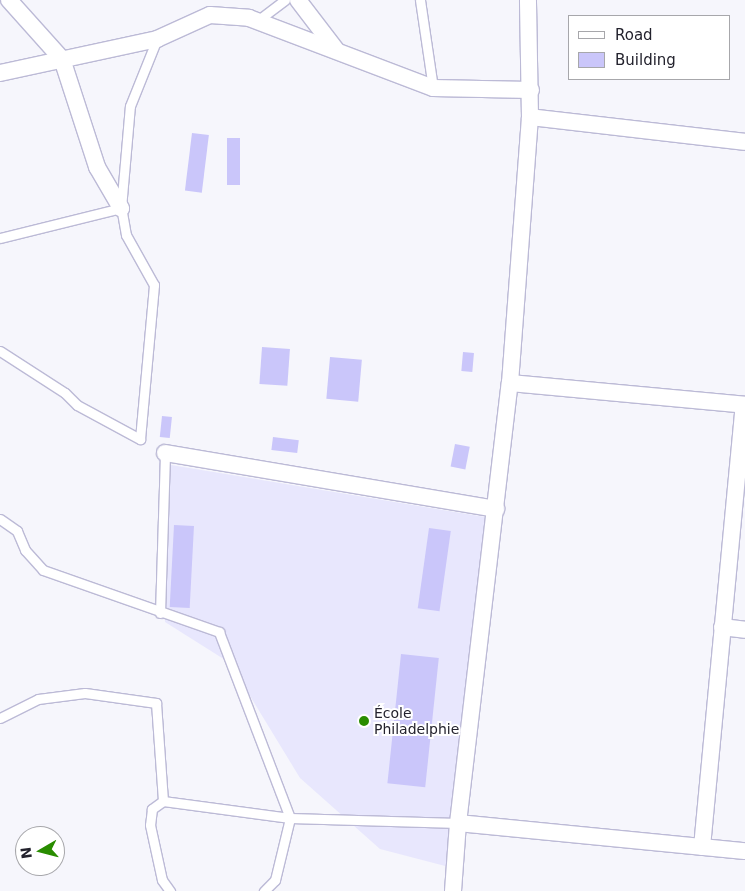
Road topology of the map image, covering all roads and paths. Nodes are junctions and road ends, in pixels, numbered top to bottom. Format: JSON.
{"nodes":[{"id":1,"x":9,"y":0,"type":"edge"},
{"id":2,"x":285,"y":0,"type":"edge"},
{"id":3,"x":298,"y":0,"type":"edge"},
{"id":4,"x":420,"y":0,"type":"edge"},
{"id":5,"x":528,"y":0,"type":"edge"},
{"id":6,"x":257,"y":20,"type":"junction"},
{"id":7,"x":157,"y":39,"type":"junction"},
{"id":8,"x":337,"y":51,"type":"junction"},
{"id":9,"x":62,"y":59,"type":"junction"},
{"id":10,"x":0,"y":73,"type":"edge"},
{"id":11,"x":433,"y":88,"type":"junction"},
{"id":12,"x":531,"y":90,"type":"junction"},
{"id":13,"x":530,"y":118,"type":"junction"},
{"id":14,"x":745,"y":142,"type":"edge"},
{"id":15,"x":122,"y":208,"type":"junction"},
{"id":16,"x":0,"y":238,"type":"edge"},
{"id":17,"x":0,"y":351,"type":"edge"},
{"id":18,"x":510,"y":383,"type":"junction"},
{"id":19,"x":744,"y":405,"type":"edge"},
{"id":20,"x":165,"y":453,"type":"joint"},
{"id":21,"x":496,"y":509,"type":"junction"},
{"id":22,"x":0,"y":519,"type":"edge"},
{"id":23,"x":160,"y":613,"type":"junction"},
{"id":24,"x":722,"y":627,"type":"junction"},
{"id":25,"x":745,"y":630,"type":"edge"},
{"id":26,"x":0,"y":718,"type":"edge"},
{"id":27,"x":163,"y":801,"type":"junction"},
{"id":28,"x":290,"y":818,"type":"junction"},
{"id":29,"x":458,"y":823,"type":"junction"},
{"id":30,"x":702,"y":847,"type":"junction"},
{"id":31,"x":745,"y":851,"type":"edge"},
{"id":32,"x":170,"y":891,"type":"edge"},
{"id":33,"x":264,"y":891,"type":"edge"},
{"id":34,"x":453,"y":891,"type":"edge"}],
"edges":[{"from":1,"to":9,"type":"street"},
{"from":2,"to":6,"type":"lane"},
{"from":3,"to":8,"type":"street"},
{"from":4,"to":11,"type":"lane"},
{"from":5,"to":12,"type":"street"},
{"from":6,"to":7,"type":"street"},
{"from":6,"to":8,"type":"street"},
{"from":7,"to":9,"type":"street"},
{"from":7,"to":15,"type":"lane"},
{"from":8,"to":11,"type":"street"},
{"from":9,"to":10,"type":"street"},
{"from":9,"to":15,"type":"street"},
{"from":11,"to":12,"type":"street"},
{"from":12,"to":13,"type":"street"},
{"from":13,"to":14,"type":"street"},
{"from":13,"to":18,"type":"street"},
{"from":15,"to":16,"type":"lane"},
{"from":15,"to":17,"type":"lane"},
{"from":18,"to":19,"type":"street"},
{"from":18,"to":21,"type":"street"},
{"from":19,"to":24,"type":"street"},
{"from":20,"to":21,"type":"street"},
{"from":20,"to":23,"type":"lane"},
{"from":21,"to":29,"type":"street"},
{"from":22,"to":23,"type":"lane"},
{"from":23,"to":28,"type":"lane"},
{"from":24,"to":25,"type":"street"},
{"from":24,"to":30,"type":"street"},
{"from":26,"to":27,"type":"lane"},
{"from":27,"to":28,"type":"lane"},
{"from":27,"to":32,"type":"lane"},
{"from":28,"to":29,"type":"lane"},
{"from":28,"to":33,"type":"lane"},
{"from":29,"to":30,"type":"street"},
{"from":29,"to":34,"type":"street"},
{"from":30,"to":31,"type":"street"}]}
